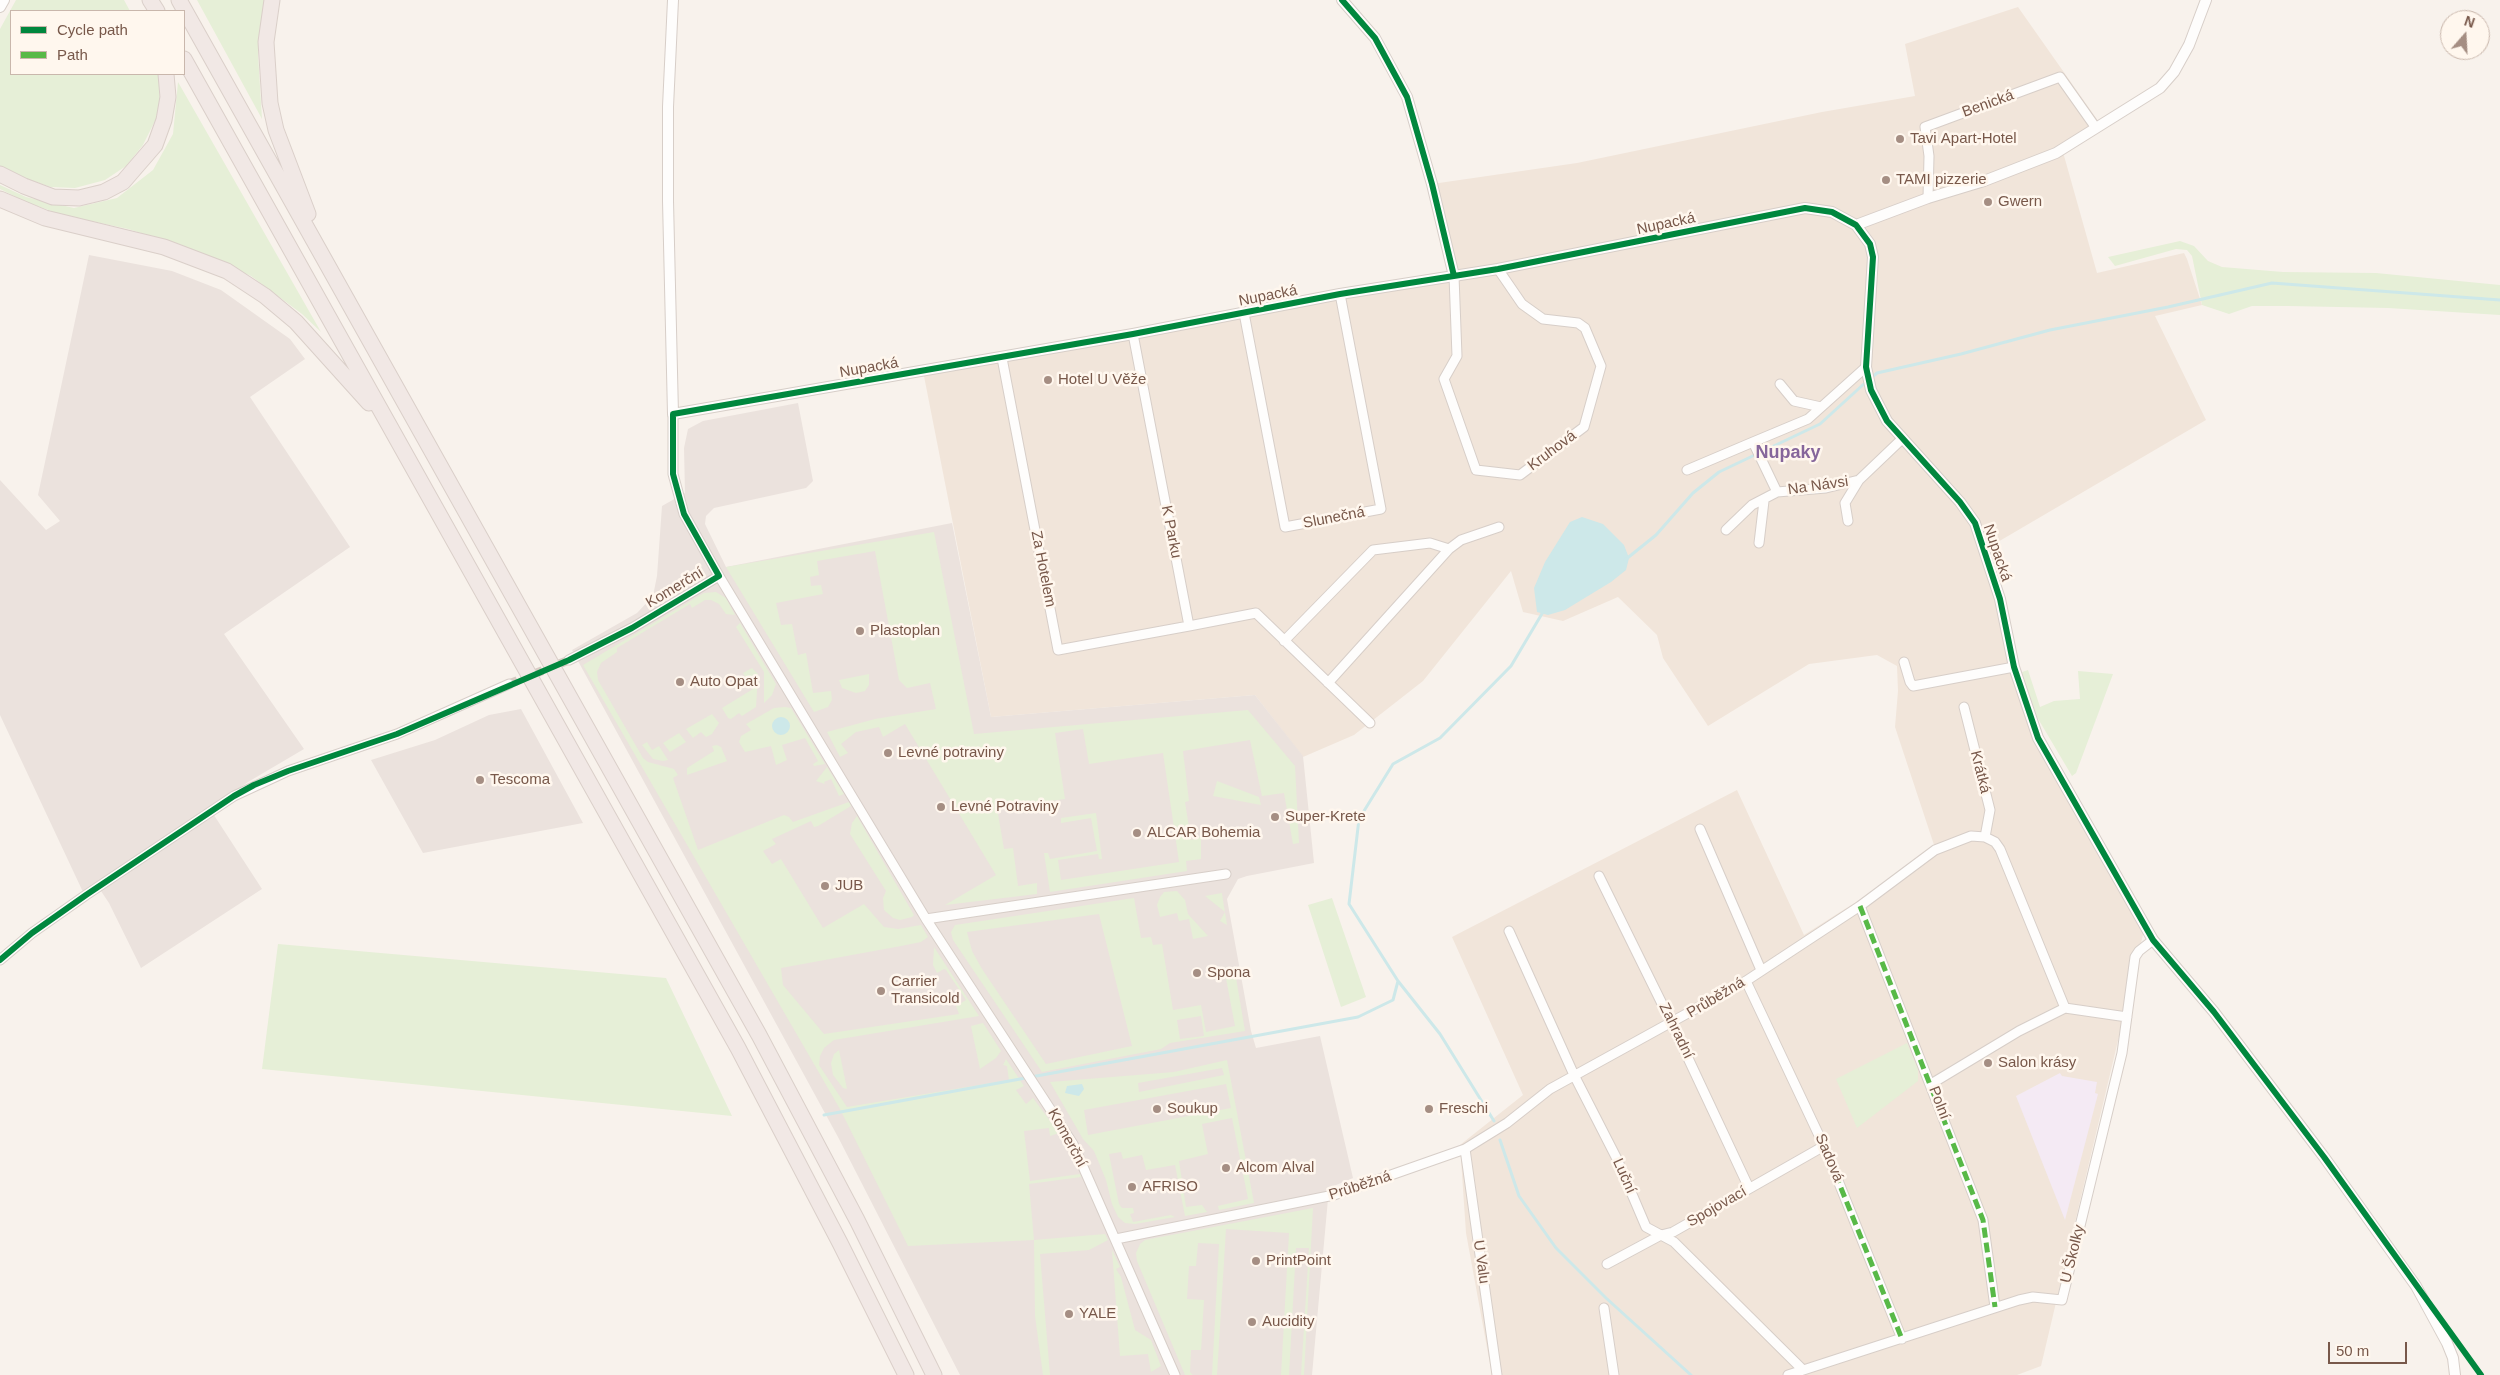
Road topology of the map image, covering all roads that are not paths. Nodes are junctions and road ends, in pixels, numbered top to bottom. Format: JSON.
{"nodes":[{"id":1,"x":4,"y":0,"type":"edge"},
{"id":2,"x":272,"y":0,"type":"edge"},
{"id":3,"x":673,"y":0,"type":"edge"},
{"id":4,"x":1342,"y":0,"type":"edge"},
{"id":5,"x":2206,"y":0,"type":"edge"},
{"id":6,"x":0,"y":7,"type":"edge"},
{"id":7,"x":185,"y":11,"type":"edge"},
{"id":8,"x":185,"y":61,"type":"edge"},
{"id":9,"x":166,"y":75,"type":"edge"},
{"id":10,"x":2096,"y":128,"type":"junction"},
{"id":11,"x":0,"y":174,"type":"edge"},
{"id":12,"x":1928,"y":198,"type":"junction"},
{"id":13,"x":0,"y":199,"type":"edge"},
{"id":14,"x":1856,"y":225,"type":"junction"},
{"id":15,"x":327,"y":264,"type":"junction"},
{"id":16,"x":1498,"y":269,"type":"junction"},
{"id":17,"x":1454,"y":276,"type":"junction"},
{"id":18,"x":1340,"y":294,"type":"junction"},
{"id":19,"x":1244,"y":313,"type":"junction"},
{"id":20,"x":1133,"y":334,"type":"junction"},
{"id":21,"x":1002,"y":358,"type":"junction"},
{"id":22,"x":1867,"y":371,"type":"junction"},
{"id":23,"x":1780,"y":384,"type":"dead end"},
{"id":24,"x":1821,"y":407,"type":"junction"},
{"id":25,"x":673,"y":414,"type":"junction"},
{"id":26,"x":389,"y":427,"type":"junction"},
{"id":27,"x":1902,"y":439,"type":"junction"},
{"id":28,"x":1754,"y":445,"type":"junction"},
{"id":29,"x":1687,"y":470,"type":"dead end"},
{"id":30,"x":1859,"y":480,"type":"junction"},
{"id":31,"x":1777,"y":492,"type":"junction"},
{"id":32,"x":1764,"y":501,"type":"junction"},
{"id":33,"x":1848,"y":521,"type":"dead end"},
{"id":34,"x":1499,"y":526,"type":"dead end"},
{"id":35,"x":1726,"y":530,"type":"dead end"},
{"id":36,"x":1758,"y":543,"type":"dead end"},
{"id":37,"x":1449,"y":549,"type":"junction"},
{"id":38,"x":720,"y":576,"type":"junction"},
{"id":39,"x":1189,"y":626,"type":"junction"},
{"id":40,"x":1284,"y":641,"type":"junction"},
{"id":41,"x":569,"y":660,"type":"tunnel mouth"},
{"id":42,"x":1904,"y":662,"type":"dead end"},
{"id":43,"x":2014,"y":667,"type":"junction"},
{"id":44,"x":1328,"y":682,"type":"junction"},
{"id":45,"x":509,"y":684,"type":"tunnel mouth"},
{"id":46,"x":1964,"y":707,"type":"dead end"},
{"id":47,"x":1370,"y":723,"type":"dead end"},
{"id":48,"x":1700,"y":829,"type":"dead end"},
{"id":49,"x":1985,"y":837,"type":"junction"},
{"id":50,"x":1226,"y":874,"type":"dead end"},
{"id":51,"x":1599,"y":876,"type":"dead end"},
{"id":52,"x":1860,"y":906,"type":"junction"},
{"id":53,"x":926,"y":919,"type":"junction"},
{"id":54,"x":1509,"y":932,"type":"dead end"},
{"id":55,"x":2153,"y":940,"type":"junction"},
{"id":56,"x":0,"y":960,"type":"edge"},
{"id":57,"x":1761,"y":970,"type":"junction"},
{"id":58,"x":1746,"y":981,"type":"junction"},
{"id":59,"x":2065,"y":1008,"type":"junction"},
{"id":60,"x":2127,"y":1017,"type":"junction"},
{"id":61,"x":1672,"y":1024,"type":"junction"},
{"id":62,"x":1574,"y":1075,"type":"junction"},
{"id":63,"x":1931,"y":1084,"type":"junction"},
{"id":64,"x":1824,"y":1146,"type":"junction"},
{"id":65,"x":1465,"y":1149,"type":"junction"},
{"id":66,"x":1749,"y":1188,"type":"junction"},
{"id":67,"x":1661,"y":1235,"type":"junction"},
{"id":68,"x":1116,"y":1239,"type":"junction"},
{"id":69,"x":1607,"y":1264,"type":"dead end"},
{"id":70,"x":1995,"y":1307,"type":"junction"},
{"id":71,"x":1604,"y":1308,"type":"dead end"},
{"id":72,"x":1902,"y":1338,"type":"junction"},
{"id":73,"x":1803,"y":1370,"type":"junction"},
{"id":74,"x":906,"y":1375,"type":"edge"},
{"id":75,"x":934,"y":1375,"type":"edge"},
{"id":76,"x":1175,"y":1375,"type":"edge"},
{"id":77,"x":1497,"y":1375,"type":"edge"},
{"id":78,"x":1614,"y":1375,"type":"edge"},
{"id":79,"x":1788,"y":1375,"type":"edge"},
{"id":80,"x":2455,"y":1375,"type":"edge"}],
"edges":[{"from":1,"to":6,"type":"street"},
{"from":2,"to":15,"type":"highway"},
{"from":3,"to":25,"type":"street"},
{"from":4,"to":17,"type":"street"},
{"from":5,"to":10,"type":"street"},
{"from":7,"to":15,"type":"highway"},
{"from":8,"to":26,"type":"highway"},
{"from":9,"to":11,"type":"highway"},
{"from":10,"to":12,"type":"street"},
{"from":10,"to":12,"type":"street","name":"Benická"},
{"from":12,"to":14,"type":"street"},
{"from":13,"to":26,"type":"highway"},
{"from":14,"to":16,"type":"street","name":"Nupacká"},
{"from":14,"to":22,"type":"street","name":"Nupacká"},
{"from":15,"to":75,"type":"highway"},
{"from":16,"to":17,"type":"street","name":"Nupacká"},
{"from":16,"to":17,"type":"street","name":"Kruhová"},
{"from":17,"to":18,"type":"street","name":"Nupacká"},
{"from":18,"to":19,"type":"street","name":"Nupacká"},
{"from":18,"to":19,"type":"street","name":"Slunečná"},
{"from":19,"to":20,"type":"street","name":"Nupacká"},
{"from":20,"to":21,"type":"street","name":"Nupacká"},
{"from":20,"to":39,"type":"street","name":"K Parku"},
{"from":21,"to":25,"type":"street","name":"Nupacká"},
{"from":21,"to":39,"type":"street","name":"Za Hotelem"},
{"from":22,"to":24,"type":"street"},
{"from":22,"to":27,"type":"street","name":"Nupacká"},
{"from":23,"to":24,"type":"street"},
{"from":24,"to":28,"type":"street"},
{"from":25,"to":38,"type":"street","name":"Komerční"},
{"from":26,"to":74,"type":"highway"},
{"from":27,"to":30,"type":"street","name":"Na Návsi"},
{"from":27,"to":43,"type":"street","name":"Nupacká"},
{"from":28,"to":29,"type":"street"},
{"from":28,"to":31,"type":"street","name":"Na Návsi"},
{"from":30,"to":31,"type":"street","name":"Na Návsi"},
{"from":30,"to":33,"type":"street","name":"Na Návsi"},
{"from":31,"to":32,"type":"street","name":"Na Návsi"},
{"from":32,"to":35,"type":"street","name":"Na Návsi"},
{"from":32,"to":36,"type":"street"},
{"from":34,"to":37,"type":"street"},
{"from":37,"to":40,"type":"street"},
{"from":37,"to":44,"type":"street"},
{"from":38,"to":41,"type":"street","name":"Komerční"},
{"from":38,"to":53,"type":"street","name":"Komerční"},
{"from":39,"to":40,"type":"street"},
{"from":40,"to":44,"type":"street"},
{"from":42,"to":43,"type":"street"},
{"from":43,"to":55,"type":"street","name":"Nupacká"},
{"from":44,"to":47,"type":"street"},
{"from":45,"to":56,"type":"street"},
{"from":46,"to":49,"type":"street","name":"Krátká"},
{"from":48,"to":57,"type":"street"},
{"from":49,"to":52,"type":"street","name":"Průběžná"},
{"from":49,"to":59,"type":"street"},
{"from":50,"to":53,"type":"street"},
{"from":51,"to":61,"type":"street","name":"Zahradní"},
{"from":52,"to":57,"type":"street","name":"Průběžná"},
{"from":52,"to":63,"type":"street","name":"Polní"},
{"from":53,"to":68,"type":"street","name":"Komerční"},
{"from":54,"to":62,"type":"street","name":"Luční"},
{"from":55,"to":60,"type":"street"},
{"from":55,"to":80,"type":"street","name":"Nupacká"},
{"from":57,"to":58,"type":"street","name":"Průběžná"},
{"from":58,"to":61,"type":"street","name":"Průběžná"},
{"from":58,"to":64,"type":"street","name":"Sadová"},
{"from":59,"to":60,"type":"street"},
{"from":59,"to":63,"type":"street"},
{"from":60,"to":70,"type":"street","name":"U Školky"},
{"from":61,"to":62,"type":"street","name":"Průběžná"},
{"from":61,"to":66,"type":"street","name":"Zahradní"},
{"from":62,"to":65,"type":"street","name":"Průběžná"},
{"from":62,"to":67,"type":"street","name":"Luční"},
{"from":63,"to":70,"type":"street","name":"Polní"},
{"from":64,"to":66,"type":"street","name":"Spojovací"},
{"from":64,"to":72,"type":"street","name":"Sadová"},
{"from":65,"to":68,"type":"street","name":"Průběžná"},
{"from":65,"to":77,"type":"street","name":"U Valu"},
{"from":66,"to":67,"type":"street","name":"Spojovací"},
{"from":67,"to":69,"type":"street","name":"Spojovací"},
{"from":67,"to":73,"type":"street","name":"Luční"},
{"from":68,"to":76,"type":"street","name":"Komerční"},
{"from":70,"to":72,"type":"street","name":"U Školky"},
{"from":71,"to":78,"type":"street"},
{"from":72,"to":73,"type":"street","name":"U Školky"},
{"from":73,"to":79,"type":"street","name":"U Školky"}]}
